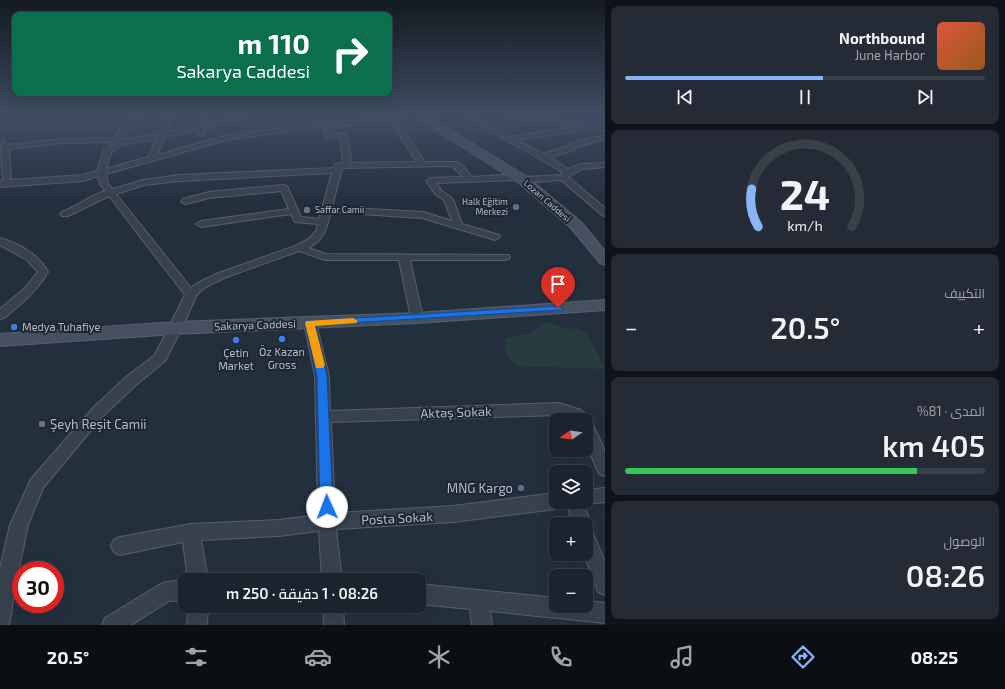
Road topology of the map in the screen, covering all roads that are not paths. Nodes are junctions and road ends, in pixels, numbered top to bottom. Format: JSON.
{"nodes":[{"id":1,"x":40,"y":144,"type":"edge"},
{"id":2,"x":115,"y":144,"type":"edge"},
{"id":3,"x":158,"y":144,"type":"edge"},
{"id":4,"x":199,"y":144,"type":"edge"},
{"id":5,"x":343,"y":144,"type":"edge"},
{"id":6,"x":409,"y":144,"type":"edge"},
{"id":7,"x":466,"y":144,"type":"edge"},
{"id":8,"x":519,"y":144,"type":"edge"},
{"id":9,"x":577,"y":144,"type":"edge"},
{"id":10,"x":2,"y":148,"type":"edge"},
{"id":11,"x":543,"y":157,"type":"junction"},
{"id":12,"x":152,"y":158,"type":"junction"},
{"id":13,"x":422,"y":164,"type":"junction"},
{"id":14,"x":605,"y":165,"type":"edge"},
{"id":15,"x":342,"y":167,"type":"junction"},
{"id":16,"x":101,"y":173,"type":"junction"},
{"id":17,"x":565,"y":175,"type":"junction"},
{"id":18,"x":470,"y":179,"type":"junction"},
{"id":19,"x":521,"y":179,"type":"junction"},
{"id":20,"x":3,"y":184,"type":"edge"},
{"id":21,"x":109,"y":193,"type":"junction"},
{"id":22,"x":186,"y":201,"type":"dead end"},
{"id":23,"x":326,"y":209,"type":"junction"},
{"id":24,"x":293,"y":211,"type":"junction"},
{"id":25,"x":605,"y":213,"type":"edge"},
{"id":26,"x":65,"y":214,"type":"dead end"},
{"id":27,"x":323,"y":222,"type":"junction"},
{"id":28,"x":201,"y":224,"type":"dead end"},
{"id":29,"x":458,"y":225,"type":"junction"},
{"id":30,"x":495,"y":237,"type":"dead end"},
{"id":31,"x":0,"y":241,"type":"edge"},
{"id":32,"x":299,"y":248,"type":"junction"},
{"id":33,"x":505,"y":257,"type":"dead end"},
{"id":34,"x":404,"y":258,"type":"junction"},
{"id":35,"x":605,"y":260,"type":"edge"},
{"id":36,"x":191,"y":295,"type":"junction"},
{"id":37,"x":605,"y":305,"type":"edge"},
{"id":38,"x":0,"y":315,"type":"edge"},
{"id":39,"x":417,"y":318,"type":"junction"},
{"id":40,"x":310,"y":323,"type":"junction"},
{"id":41,"x":176,"y":328,"type":"junction"},
{"id":42,"x":0,"y":340,"type":"edge"},
{"id":43,"x":576,"y":413,"type":"edge"},
{"id":44,"x":324,"y":417,"type":"junction"},
{"id":45,"x":593,"y":442,"type":"edge"},
{"id":46,"x":605,"y":470,"type":"edge"},
{"id":47,"x":605,"y":495,"type":"edge"},
{"id":48,"x":593,"y":496,"type":"edge"},
{"id":49,"x":549,"y":502,"type":"edge"},
{"id":50,"x":327,"y":522,"type":"junction"},
{"id":51,"x":191,"y":532,"type":"junction"},
{"id":52,"x":120,"y":546,"type":"dead end"},
{"id":53,"x":593,"y":555,"type":"edge"},
{"id":54,"x":197,"y":573,"type":"edge"},
{"id":55,"x":331,"y":573,"type":"edge"},
{"id":56,"x":605,"y":585,"type":"edge"},
{"id":57,"x":178,"y":591,"type":"edge"},
{"id":58,"x":426,"y":595,"type":"edge"},
{"id":59,"x":479,"y":600,"type":"junction"},
{"id":60,"x":198,"y":613,"type":"edge"},
{"id":61,"x":333,"y":613,"type":"edge"},
{"id":62,"x":605,"y":613,"type":"edge"},
{"id":63,"x":0,"y":621,"type":"edge"},
{"id":64,"x":112,"y":625,"type":"edge"},
{"id":65,"x":197,"y":625,"type":"edge"},
{"id":66,"x":334,"y":625,"type":"edge"},
{"id":67,"x":482,"y":625,"type":"edge"}],
"edges":[{"from":1,"to":10,"type":"street"},
{"from":2,"to":16,"type":"street"},
{"from":3,"to":12,"type":"street"},
{"from":4,"to":12,"type":"street"},
{"from":5,"to":15,"type":"street"},
{"from":6,"to":13,"type":"street"},
{"from":7,"to":19,"type":"street","name":"Lozan Caddesi"},
{"from":8,"to":11,"type":"street"},
{"from":9,"to":11,"type":"street"},
{"from":10,"to":20,"type":"street"},
{"from":11,"to":17,"type":"street"},
{"from":12,"to":16,"type":"street"},
{"from":13,"to":15,"type":"street"},
{"from":13,"to":18,"type":"street"},
{"from":14,"to":17,"type":"street"},
{"from":15,"to":21,"type":"street"},
{"from":15,"to":23,"type":"street"},
{"from":16,"to":20,"type":"street"},
{"from":16,"to":21,"type":"street"},
{"from":17,"to":19,"type":"street"},
{"from":17,"to":25,"type":"street"},
{"from":18,"to":19,"type":"street"},
{"from":18,"to":29,"type":"street"},
{"from":19,"to":35,"type":"street","name":"Lozan Caddesi"},
{"from":21,"to":26,"type":"street"},
{"from":21,"to":36,"type":"street"},
{"from":22,"to":24,"type":"street"},
{"from":23,"to":27,"type":"street"},
{"from":23,"to":29,"type":"street"},
{"from":24,"to":27,"type":"street"},
{"from":24,"to":28,"type":"street"},
{"from":27,"to":32,"type":"street"},
{"from":29,"to":30,"type":"street"},
{"from":31,"to":38,"type":"street"},
{"from":32,"to":34,"type":"street"},
{"from":32,"to":36,"type":"street"},
{"from":33,"to":34,"type":"street"},
{"from":34,"to":39,"type":"street"},
{"from":36,"to":41,"type":"street"},
{"from":37,"to":39,"type":"street","name":"Sakarya Caddesi"},
{"from":39,"to":40,"type":"street","name":"Sakarya Caddesi"},
{"from":40,"to":41,"type":"street","name":"Sakarya Caddesi"},
{"from":40,"to":44,"type":"street"},
{"from":41,"to":42,"type":"street","name":"Sakarya Caddesi"},
{"from":41,"to":63,"type":"street"},
{"from":43,"to":44,"type":"street","name":"Aktaş Sokak"},
{"from":44,"to":50,"type":"street"},
{"from":45,"to":46,"type":"street"},
{"from":47,"to":48,"type":"street"},
{"from":49,"to":50,"type":"street","name":"Posta Sokak"},
{"from":50,"to":51,"type":"street","name":"Posta Sokak"},
{"from":50,"to":55,"type":"street"},
{"from":51,"to":52,"type":"street","name":"Posta Sokak"},
{"from":51,"to":54,"type":"street"},
{"from":53,"to":56,"type":"street"},
{"from":57,"to":64,"type":"street"},
{"from":58,"to":59,"type":"street"},
{"from":59,"to":62,"type":"street"},
{"from":59,"to":67,"type":"street"},
{"from":60,"to":65,"type":"street"},
{"from":61,"to":66,"type":"street"}]}
